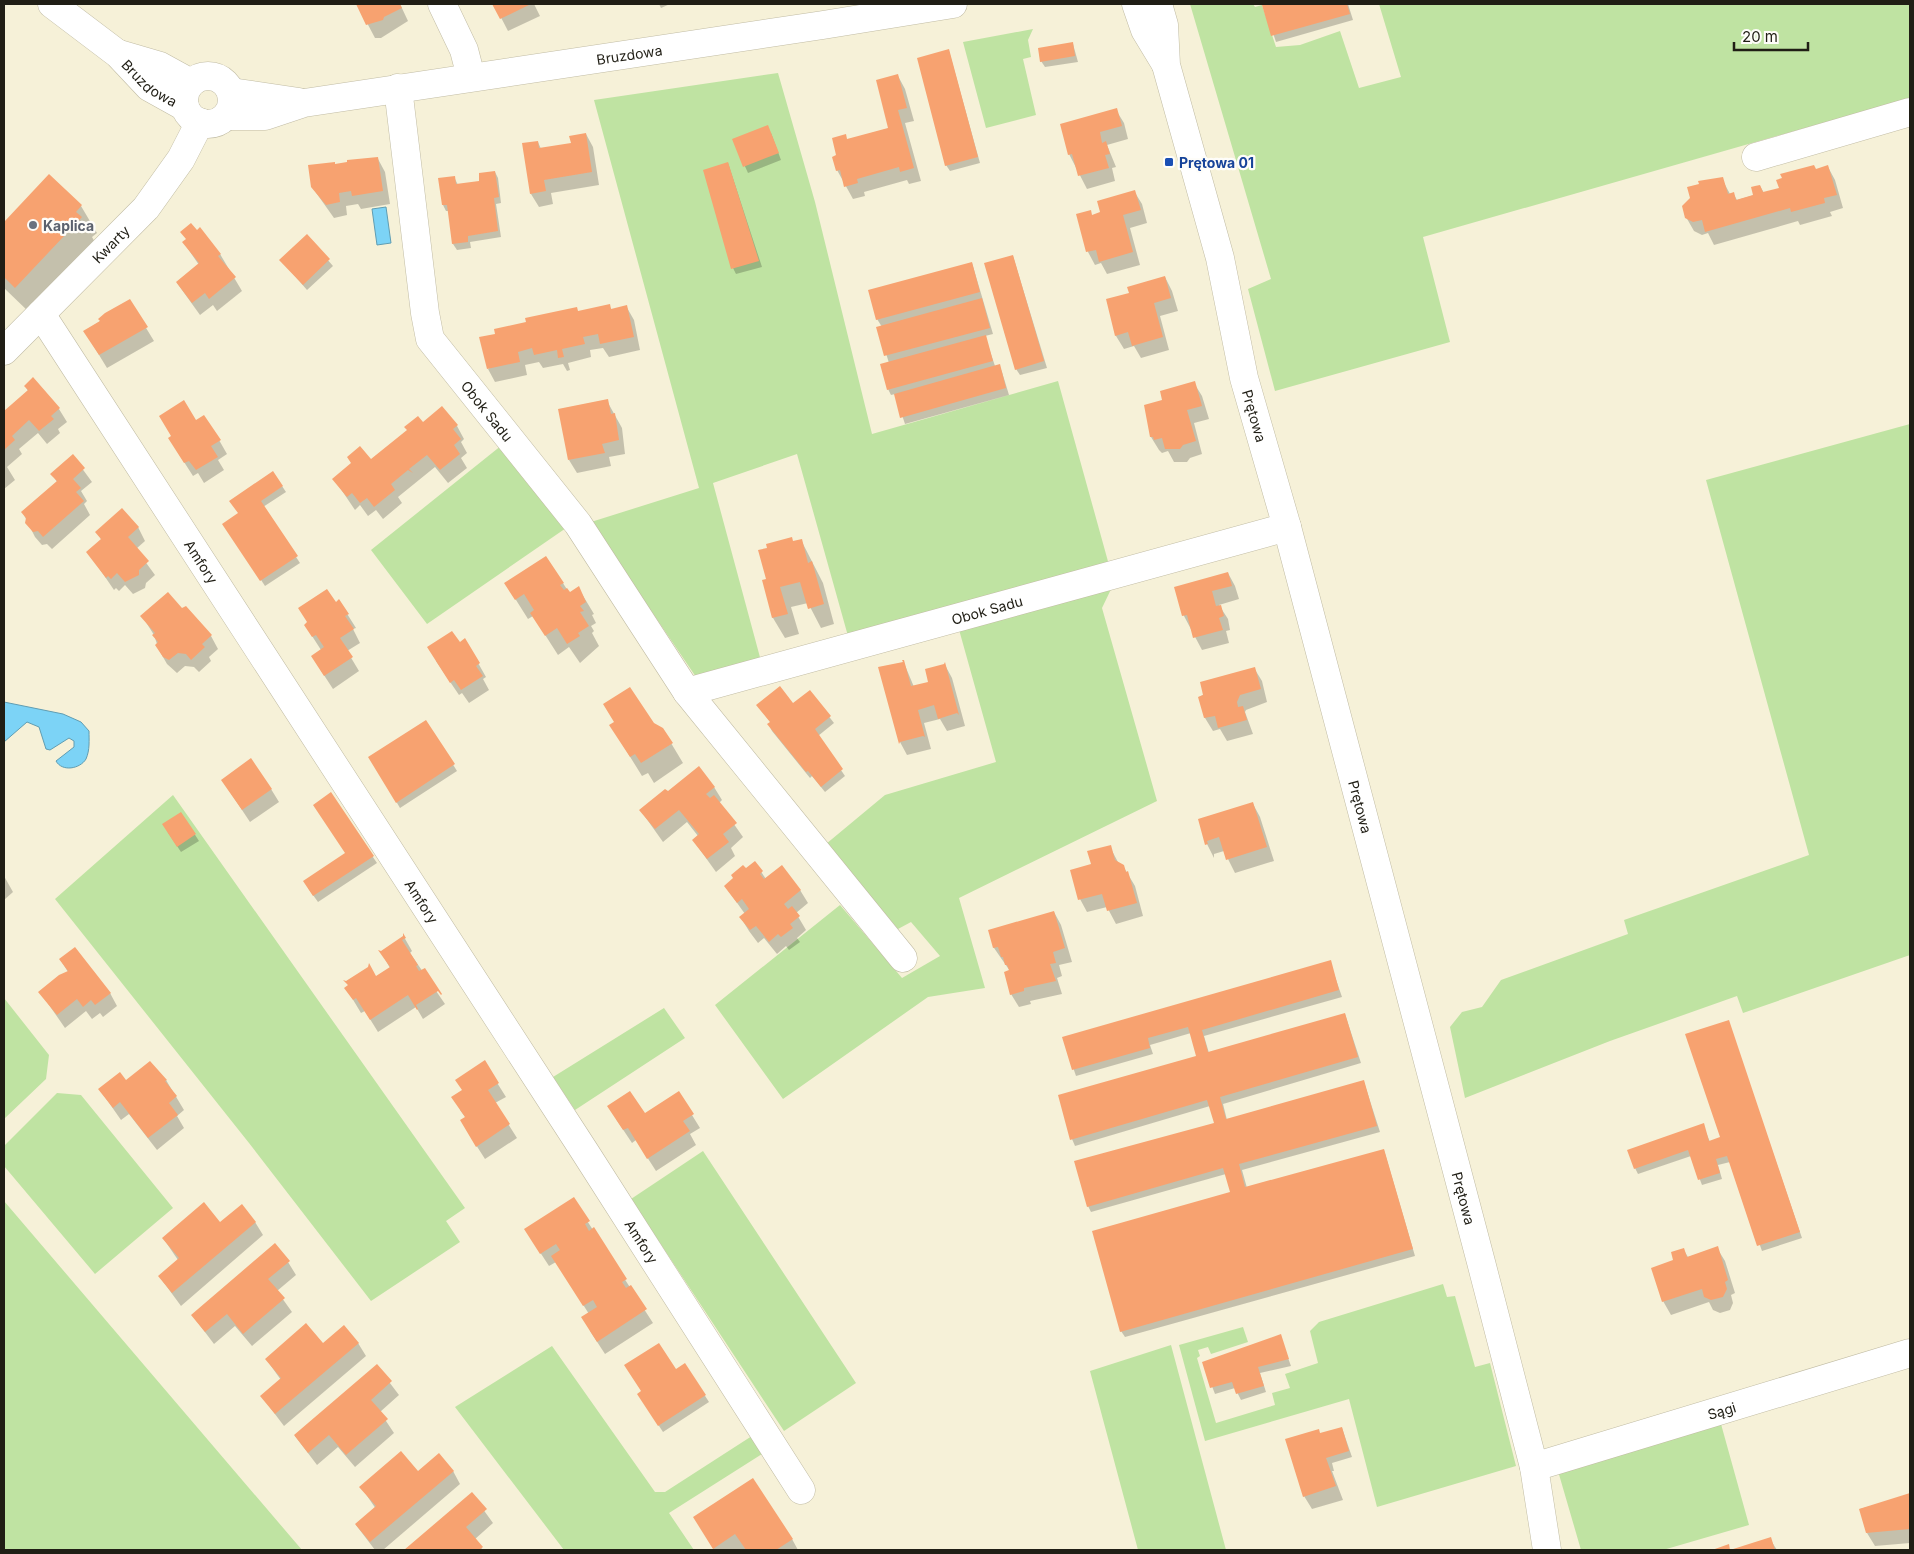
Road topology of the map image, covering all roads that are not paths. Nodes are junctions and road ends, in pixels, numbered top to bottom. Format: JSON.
{"nodes":[{"id":1,"x":52,"y":4,"type":"edge"},
{"id":2,"x":442,"y":4,"type":"edge"},
{"id":3,"x":953,"y":4,"type":"edge"},
{"id":4,"x":1136,"y":4,"type":"edge"},
{"id":5,"x":1158,"y":4,"type":"edge"},
{"id":6,"x":1166,"y":64,"type":"junction"},
{"id":7,"x":471,"y":77,"type":"junction"},
{"id":8,"x":398,"y":88,"type":"junction"},
{"id":9,"x":192,"y":104,"type":"junction"},
{"id":10,"x":229,"y":104,"type":"junction"},
{"id":11,"x":1910,"y":112,"type":"edge"},
{"id":12,"x":1756,"y":158,"type":"dead end"},
{"id":13,"x":41,"y":314,"type":"junction"},
{"id":14,"x":4,"y":351,"type":"edge"},
{"id":15,"x":1287,"y":527,"type":"junction"},
{"id":16,"x":687,"y":692,"type":"junction"},
{"id":17,"x":903,"y":958,"type":"dead end"},
{"id":18,"x":1910,"y":1353,"type":"edge"},
{"id":19,"x":1534,"y":1467,"type":"junction"},
{"id":20,"x":801,"y":1490,"type":"dead end"},
{"id":21,"x":1547,"y":1550,"type":"edge"}],
"edges":[{"from":1,"to":9,"type":"street","name":"Bruzdowa"},
{"from":2,"to":7,"type":"street"},
{"from":3,"to":7,"type":"street","name":"Bruzdowa"},
{"from":4,"to":6,"type":"street","name":"Prętowa"},
{"from":5,"to":6,"type":"street","name":"Prętowa"},
{"from":6,"to":15,"type":"street","name":"Prętowa"},
{"from":7,"to":8,"type":"street","name":"Bruzdowa"},
{"from":8,"to":10,"type":"street","name":"Bruzdowa"},
{"from":8,"to":16,"type":"street","name":"Obok Sadu"},
{"from":9,"to":10,"type":"street"},
{"from":9,"to":10,"type":"street"},
{"from":9,"to":13,"type":"street","name":"Kwarty"},
{"from":11,"to":12,"type":"street"},
{"from":13,"to":14,"type":"street","name":"Kwarty"},
{"from":13,"to":20,"type":"street","name":"Amfory"},
{"from":15,"to":16,"type":"street","name":"Obok Sadu"},
{"from":15,"to":19,"type":"street","name":"Prętowa"},
{"from":16,"to":17,"type":"street","name":"Obok Sadu"},
{"from":18,"to":19,"type":"street","name":"Sągi"},
{"from":19,"to":21,"type":"street","name":"Prętowa"}]}
